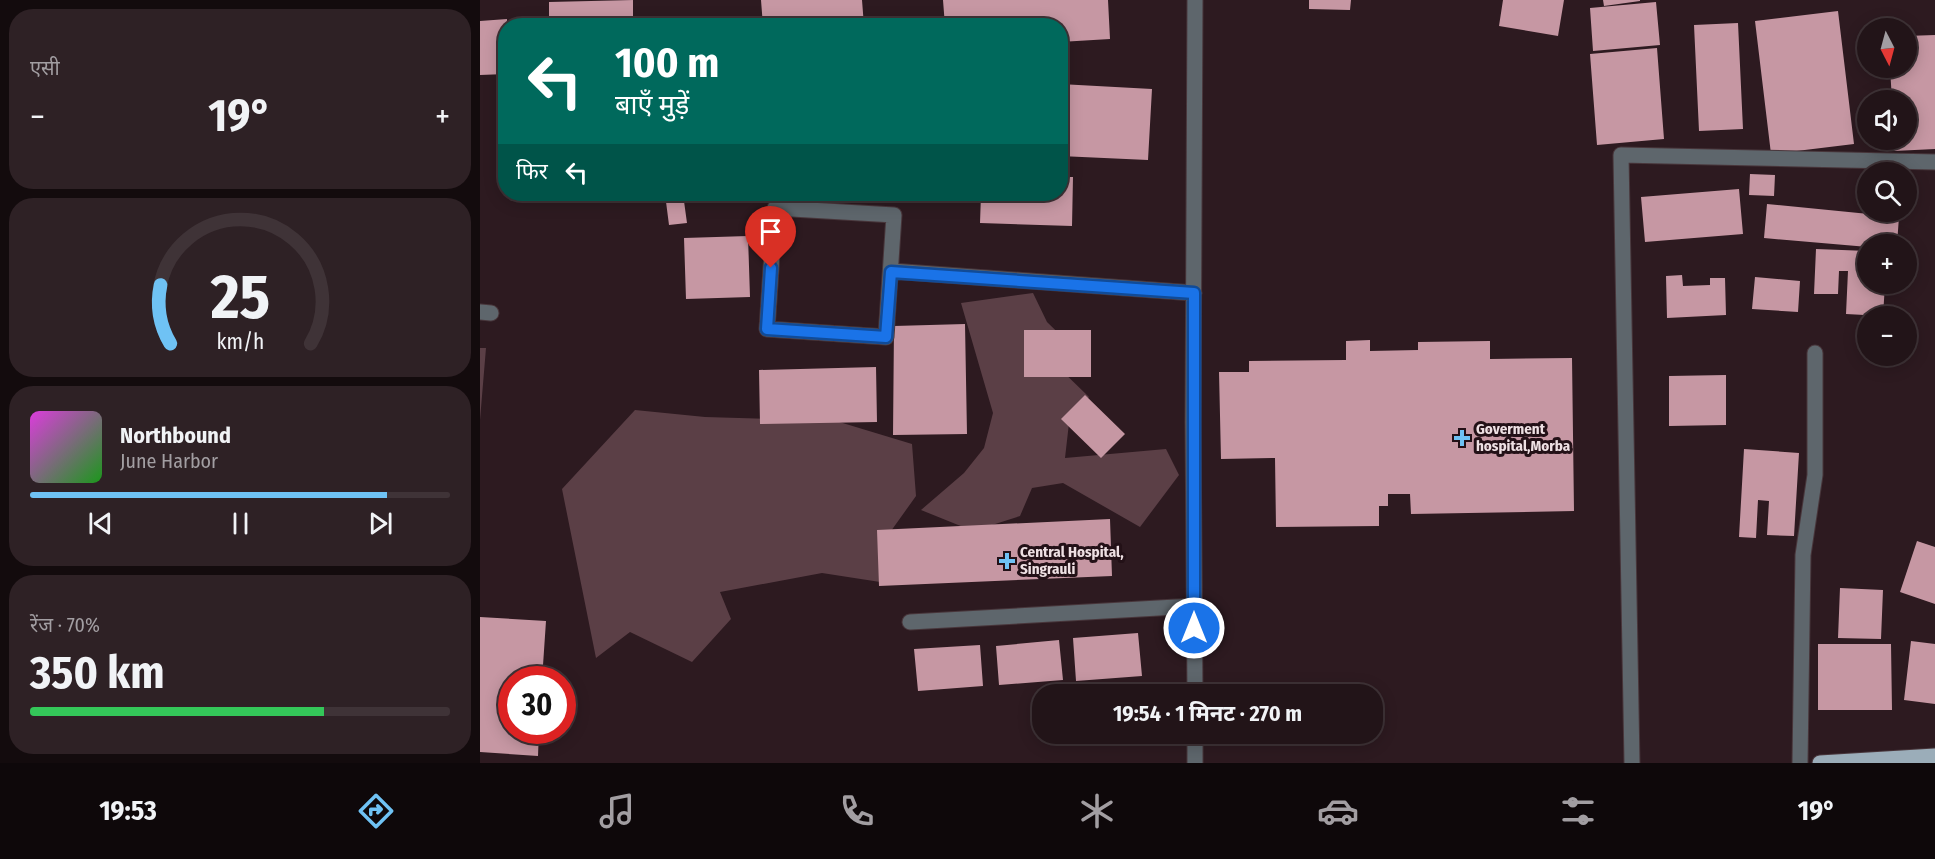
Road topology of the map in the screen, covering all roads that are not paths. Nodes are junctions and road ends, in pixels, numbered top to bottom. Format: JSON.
{"nodes":[{"id":1,"x":1195,"y":0,"type":"edge"},
{"id":2,"x":1935,"y":162,"type":"edge"},
{"id":3,"x":891,"y":272,"type":"junction"},
{"id":4,"x":1194,"y":293,"type":"junction"},
{"id":5,"x":1815,"y":353,"type":"dead end"},
{"id":6,"x":1194,"y":606,"type":"junction"},
{"id":7,"x":910,"y":622,"type":"dead end"},
{"id":8,"x":1195,"y":684,"type":"edge"},
{"id":9,"x":1195,"y":744,"type":"edge"},
{"id":10,"x":1935,"y":756,"type":"edge"},
{"id":11,"x":1195,"y":763,"type":"edge"},
{"id":12,"x":1632,"y":763,"type":"edge"},
{"id":13,"x":1800,"y":763,"type":"edge"},
{"id":14,"x":1820,"y":763,"type":"edge"}],
"edges":[{"from":1,"to":4,"type":"street"},
{"from":2,"to":12,"type":"street"},
{"from":3,"to":3,"type":"street"},
{"from":3,"to":4,"type":"street"},
{"from":4,"to":6,"type":"street"},
{"from":5,"to":13,"type":"street"},
{"from":6,"to":7,"type":"street"},
{"from":6,"to":8,"type":"street"},
{"from":9,"to":11,"type":"street"},
{"from":10,"to":14,"type":"main road"}]}
